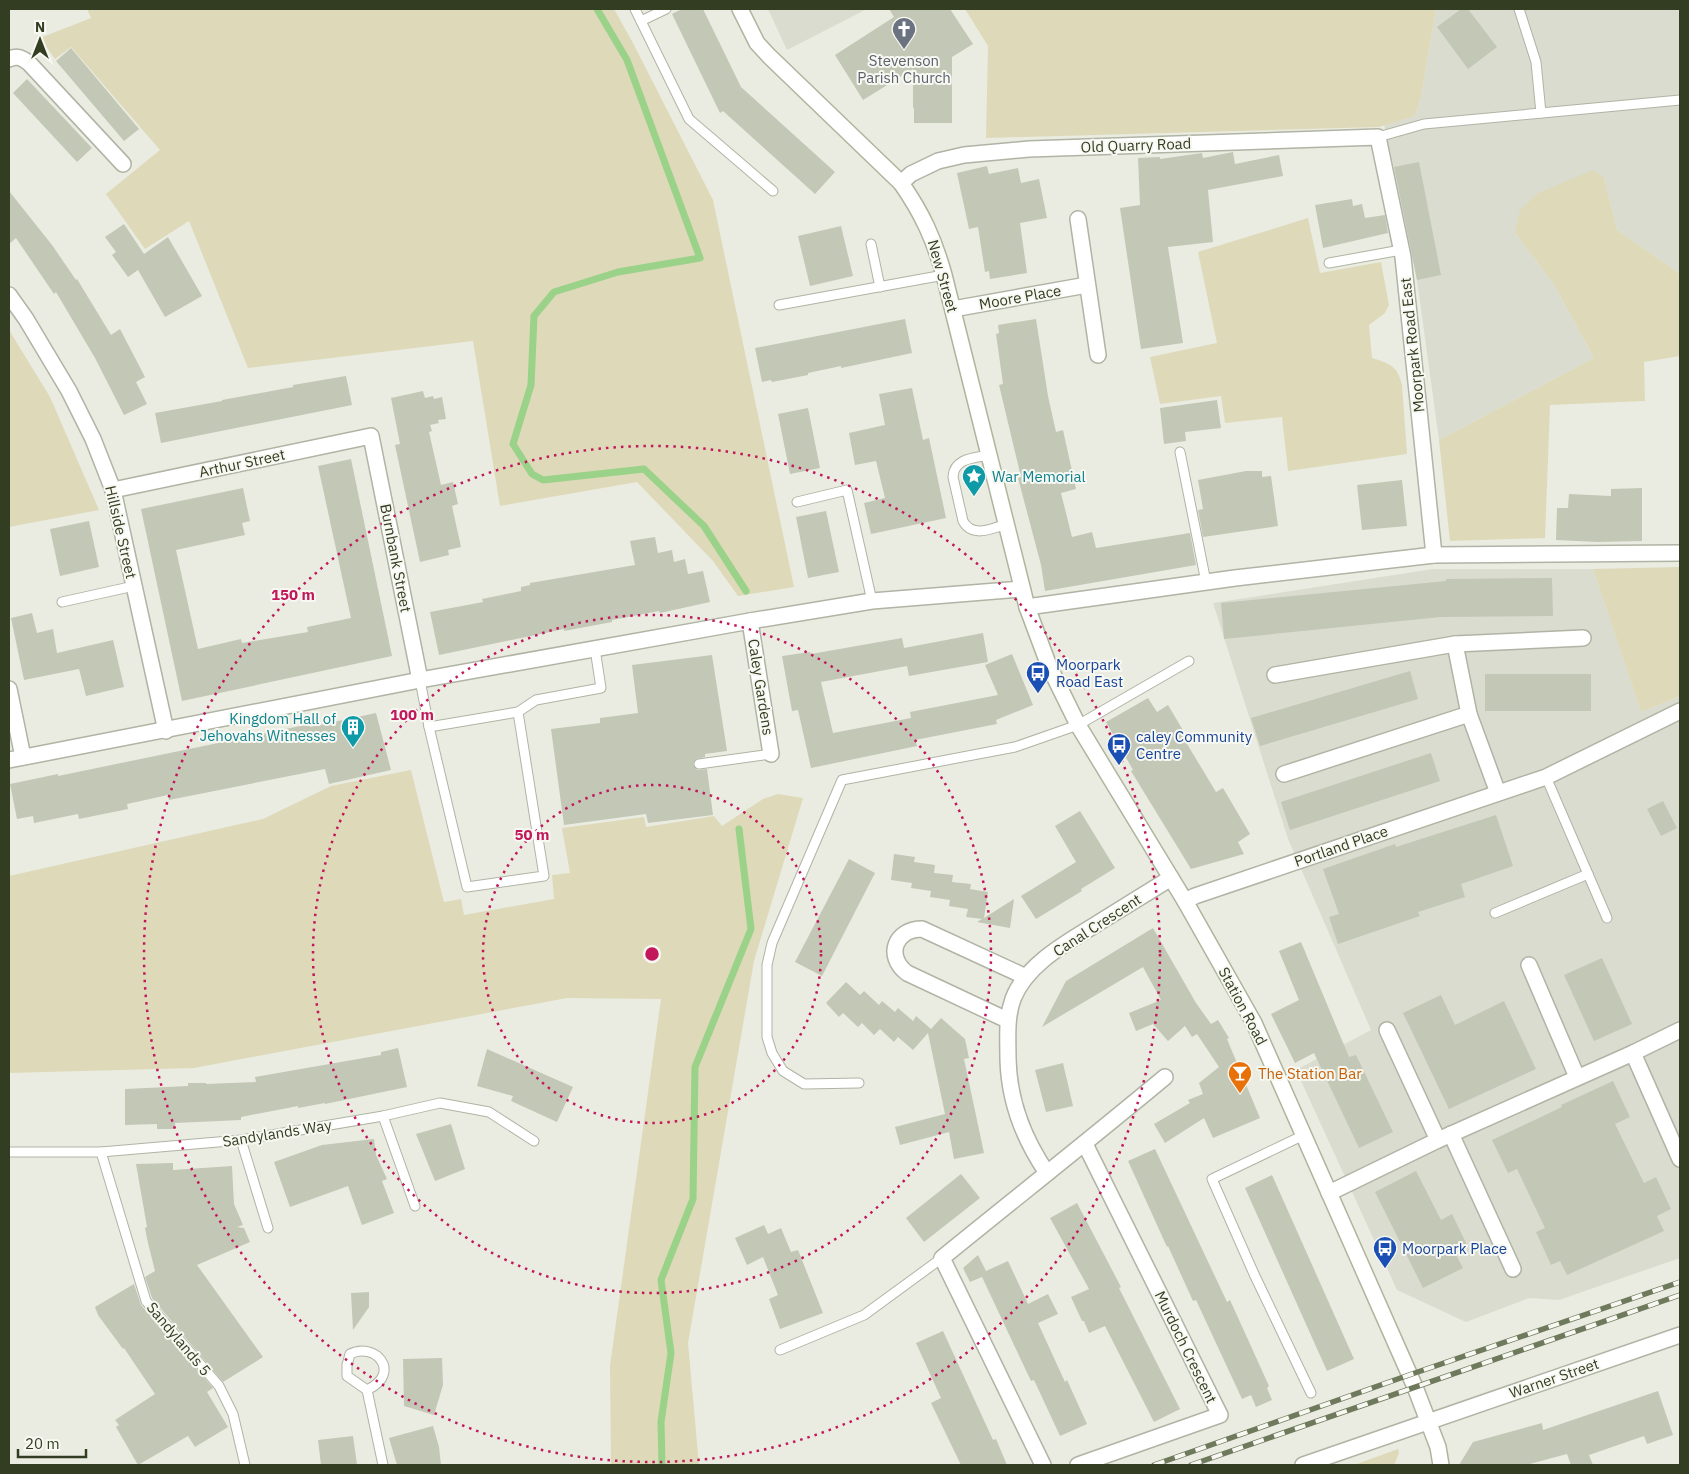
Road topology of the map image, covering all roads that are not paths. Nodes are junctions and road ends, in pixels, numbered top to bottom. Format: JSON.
{"nodes":[{"id":1,"x":635,"y":9,"type":"edge"},
{"id":2,"x":666,"y":9,"type":"edge"},
{"id":3,"x":740,"y":9,"type":"edge"},
{"id":4,"x":1519,"y":9,"type":"edge"},
{"id":5,"x":641,"y":21,"type":"junction"},
{"id":6,"x":9,"y":59,"type":"edge"},
{"id":7,"x":1680,"y":100,"type":"edge"},
{"id":8,"x":1541,"y":113,"type":"junction"},
{"id":9,"x":1378,"y":137,"type":"junction"},
{"id":10,"x":123,"y":164,"type":"dead end"},
{"id":11,"x":901,"y":183,"type":"junction"},
{"id":12,"x":774,"y":192,"type":"dead end"},
{"id":13,"x":1078,"y":219,"type":"dead end"},
{"id":14,"x":871,"y":244,"type":"dead end"},
{"id":15,"x":1401,"y":250,"type":"junction"},
{"id":16,"x":1329,"y":263,"type":"dead end"},
{"id":17,"x":944,"y":275,"type":"junction"},
{"id":18,"x":1087,"y":285,"type":"junction"},
{"id":19,"x":880,"y":286,"type":"junction"},
{"id":20,"x":9,"y":295,"type":"edge"},
{"id":21,"x":779,"y":305,"type":"dead end"},
{"id":22,"x":953,"y":309,"type":"junction"},
{"id":23,"x":1098,"y":355,"type":"dead end"},
{"id":24,"x":371,"y":436,"type":"joint"},
{"id":25,"x":1180,"y":452,"type":"dead end"},
{"id":26,"x":989,"y":455,"type":"junction"},
{"id":27,"x":113,"y":490,"type":"junction"},
{"id":28,"x":796,"y":502,"type":"dead end"},
{"id":29,"x":1006,"y":524,"type":"junction"},
{"id":30,"x":1680,"y":553,"type":"edge"},
{"id":31,"x":1434,"y":555,"type":"junction"},
{"id":32,"x":1206,"y":582,"type":"junction"},
{"id":33,"x":134,"y":586,"type":"junction"},
{"id":34,"x":1022,"y":588,"type":"junction"},
{"id":35,"x":872,"y":601,"type":"junction"},
{"id":36,"x":62,"y":602,"type":"dead end"},
{"id":37,"x":1027,"y":607,"type":"junction"},
{"id":38,"x":750,"y":621,"type":"junction"},
{"id":39,"x":1583,"y":638,"type":"dead end"},
{"id":40,"x":1455,"y":644,"type":"junction"},
{"id":41,"x":594,"y":649,"type":"junction"},
{"id":42,"x":1189,"y":661,"type":"dead end"},
{"id":43,"x":1275,"y":674,"type":"dead end"},
{"id":44,"x":420,"y":680,"type":"junction"},
{"id":45,"x":9,"y":689,"type":"edge"},
{"id":46,"x":1680,"y":711,"type":"edge"},
{"id":47,"x":518,"y":712,"type":"junction"},
{"id":48,"x":1469,"y":714,"type":"junction"},
{"id":49,"x":1078,"y":725,"type":"junction"},
{"id":50,"x":429,"y":727,"type":"junction"},
{"id":51,"x":166,"y":731,"type":"junction"},
{"id":52,"x":771,"y":754,"type":"joint"},
{"id":53,"x":16,"y":759,"type":"edge"},
{"id":54,"x":699,"y":764,"type":"dead end"},
{"id":55,"x":1284,"y":774,"type":"dead end"},
{"id":56,"x":1546,"y":777,"type":"junction"},
{"id":57,"x":1498,"y":793,"type":"junction"},
{"id":58,"x":1588,"y":874,"type":"junction"},
{"id":59,"x":1171,"y":878,"type":"junction"},
{"id":60,"x":1185,"y":901,"type":"junction"},
{"id":61,"x":1495,"y":913,"type":"dead end"},
{"id":62,"x":1607,"y":918,"type":"dead end"},
{"id":63,"x":1529,"y":964,"type":"dead end"},
{"id":64,"x":1026,"y":977,"type":"junction"},
{"id":65,"x":1008,"y":1020,"type":"junction"},
{"id":66,"x":1386,"y":1030,"type":"dead end"},
{"id":67,"x":1680,"y":1030,"type":"edge"},
{"id":68,"x":1633,"y":1053,"type":"junction"},
{"id":69,"x":1165,"y":1076,"type":"dead end"},
{"id":70,"x":1577,"y":1077,"type":"junction"},
{"id":71,"x":860,"y":1083,"type":"dead end"},
{"id":72,"x":383,"y":1116,"type":"junction"},
{"id":73,"x":1304,"y":1135,"type":"junction"},
{"id":74,"x":1444,"y":1137,"type":"junction"},
{"id":75,"x":241,"y":1140,"type":"junction"},
{"id":76,"x":534,"y":1141,"type":"dead end"},
{"id":77,"x":1085,"y":1144,"type":"junction"},
{"id":78,"x":9,"y":1152,"type":"edge"},
{"id":79,"x":101,"y":1152,"type":"junction"},
{"id":80,"x":1680,"y":1159,"type":"edge"},
{"id":81,"x":1047,"y":1173,"type":"junction"},
{"id":82,"x":1329,"y":1193,"type":"junction"},
{"id":83,"x":415,"y":1206,"type":"dead end"},
{"id":84,"x":268,"y":1228,"type":"dead end"},
{"id":85,"x":942,"y":1258,"type":"junction"},
{"id":86,"x":1513,"y":1269,"type":"dead end"},
{"id":87,"x":1680,"y":1335,"type":"edge"},
{"id":88,"x":780,"y":1350,"type":"dead end"},
{"id":89,"x":367,"y":1390,"type":"junction"},
{"id":90,"x":1311,"y":1392,"type":"dead end"},
{"id":91,"x":1427,"y":1422,"type":"junction"},
{"id":92,"x":245,"y":1465,"type":"edge"},
{"id":93,"x":383,"y":1465,"type":"edge"},
{"id":94,"x":1043,"y":1465,"type":"edge"},
{"id":95,"x":1078,"y":1465,"type":"edge"},
{"id":96,"x":1303,"y":1465,"type":"edge"},
{"id":97,"x":1441,"y":1465,"type":"edge"}],
"edges":[{"from":1,"to":5,"type":"lane"},
{"from":2,"to":5,"type":"lane"},
{"from":3,"to":11,"type":"street","name":"New Street"},
{"from":4,"to":8,"type":"lane"},
{"from":5,"to":12,"type":"lane"},
{"from":6,"to":10,"type":"street"},
{"from":7,"to":8,"type":"lane"},
{"from":8,"to":9,"type":"lane"},
{"from":9,"to":11,"type":"street","name":"Old Quarry Road"},
{"from":9,"to":15,"type":"street","name":"Moorpark Road East"},
{"from":11,"to":17,"type":"street","name":"New Street"},
{"from":13,"to":18,"type":"street"},
{"from":14,"to":19,"type":"lane"},
{"from":15,"to":16,"type":"lane"},
{"from":15,"to":31,"type":"street","name":"Moorpark Road East"},
{"from":17,"to":19,"type":"lane"},
{"from":17,"to":22,"type":"street","name":"New Street"},
{"from":18,"to":22,"type":"street","name":"Moore Place"},
{"from":18,"to":23,"type":"street"},
{"from":19,"to":21,"type":"lane"},
{"from":20,"to":27,"type":"street","name":"Hillside Street"},
{"from":22,"to":26,"type":"street","name":"New Street"},
{"from":24,"to":27,"type":"street","name":"Arthur Street"},
{"from":24,"to":44,"type":"street","name":"Burnbank Street"},
{"from":25,"to":32,"type":"lane"},
{"from":26,"to":29,"type":"street","name":"New Street"},
{"from":26,"to":29,"type":"lane"},
{"from":27,"to":33,"type":"street","name":"Hillside Street"},
{"from":28,"to":35,"type":"lane"},
{"from":29,"to":34,"type":"street","name":"New Street"},
{"from":30,"to":31,"type":"street"},
{"from":31,"to":32,"type":"street"},
{"from":32,"to":37,"type":"street"},
{"from":33,"to":36,"type":"lane"},
{"from":33,"to":51,"type":"street","name":"Hillside Street"},
{"from":34,"to":35,"type":"street"},
{"from":34,"to":37,"type":"street","name":"New Street"},
{"from":35,"to":38,"type":"street"},
{"from":37,"to":49,"type":"street","name":"Station Road"},
{"from":38,"to":41,"type":"street"},
{"from":38,"to":52,"type":"street","name":"Caley Gardens"},
{"from":39,"to":40,"type":"street"},
{"from":40,"to":43,"type":"street"},
{"from":40,"to":48,"type":"street"},
{"from":41,"to":44,"type":"street"},
{"from":41,"to":47,"type":"lane"},
{"from":42,"to":49,"type":"lane"},
{"from":44,"to":50,"type":"lane"},
{"from":44,"to":51,"type":"street"},
{"from":45,"to":53,"type":"street"},
{"from":46,"to":56,"type":"street","name":"Portland Place"},
{"from":47,"to":50,"type":"lane"},
{"from":47,"to":50,"type":"lane"},
{"from":48,"to":55,"type":"street"},
{"from":48,"to":57,"type":"street"},
{"from":49,"to":59,"type":"street","name":"Station Road"},
{"from":49,"to":71,"type":"lane"},
{"from":51,"to":53,"type":"street"},
{"from":52,"to":54,"type":"lane"},
{"from":56,"to":57,"type":"street","name":"Portland Place"},
{"from":56,"to":58,"type":"lane"},
{"from":57,"to":60,"type":"street","name":"Portland Place"},
{"from":58,"to":61,"type":"lane"},
{"from":58,"to":62,"type":"lane"},
{"from":59,"to":60,"type":"street","name":"Station Road"},
{"from":59,"to":64,"type":"street","name":"Canal Crescent"},
{"from":60,"to":73,"type":"street","name":"Station Road"},
{"from":63,"to":70,"type":"street"},
{"from":64,"to":65,"type":"street","name":"Canal Crescent"},
{"from":64,"to":65,"type":"street"},
{"from":65,"to":81,"type":"street","name":"Canal Crescent"},
{"from":66,"to":74,"type":"street"},
{"from":67,"to":68,"type":"street"},
{"from":68,"to":70,"type":"street"},
{"from":68,"to":80,"type":"street"},
{"from":69,"to":77,"type":"street"},
{"from":70,"to":74,"type":"street"},
{"from":72,"to":75,"type":"lane","name":"Sandylands Way"},
{"from":72,"to":76,"type":"lane","name":"Sandylands Way"},
{"from":72,"to":83,"type":"lane"},
{"from":73,"to":82,"type":"street","name":"Station Road"},
{"from":73,"to":90,"type":"lane"},
{"from":74,"to":82,"type":"street"},
{"from":74,"to":86,"type":"street"},
{"from":75,"to":79,"type":"lane","name":"Sandylands Way"},
{"from":75,"to":84,"type":"lane"},
{"from":77,"to":81,"type":"street"},
{"from":77,"to":95,"type":"street","name":"Murdoch Crescent"},
{"from":78,"to":79,"type":"lane","name":"Sandylands Way"},
{"from":79,"to":92,"type":"lane","name":"Sandylands 5"},
{"from":81,"to":85,"type":"street"},
{"from":82,"to":91,"type":"street","name":"Station Road"},
{"from":85,"to":88,"type":"lane"},
{"from":85,"to":94,"type":"street"},
{"from":87,"to":91,"type":"street","name":"Warner Street"},
{"from":89,"to":89,"type":"lane"},
{"from":89,"to":93,"type":"lane"},
{"from":91,"to":96,"type":"street","name":"Warner Street"},
{"from":91,"to":97,"type":"street","name":"Station Road"}]}
